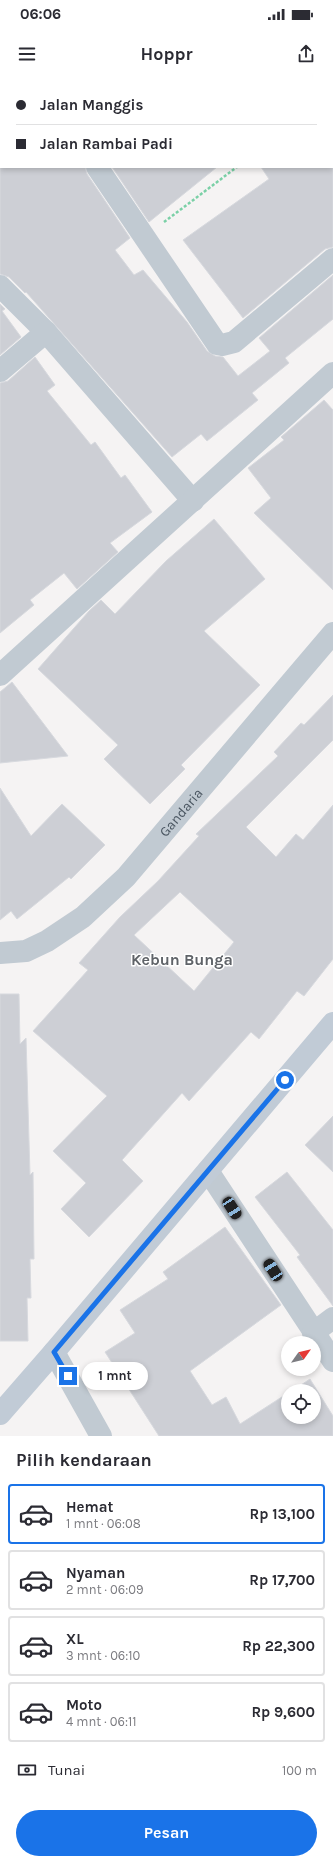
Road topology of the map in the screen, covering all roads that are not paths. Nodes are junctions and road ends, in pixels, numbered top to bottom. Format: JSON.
{"nodes":[{"id":1,"x":98,"y":168,"type":"edge"},
{"id":2,"x":333,"y":259,"type":"edge"},
{"id":3,"x":0,"y":286,"type":"edge"},
{"id":4,"x":46,"y":332,"type":"junction"},
{"id":5,"x":0,"y":371,"type":"edge"},
{"id":6,"x":333,"y":373,"type":"edge"},
{"id":7,"x":194,"y":501,"type":"junction"},
{"id":8,"x":333,"y":633,"type":"edge"},
{"id":9,"x":0,"y":675,"type":"edge"},
{"id":10,"x":0,"y":953,"type":"edge"},
{"id":11,"x":333,"y":1023,"type":"edge"},
{"id":12,"x":208,"y":1171,"type":"junction"},
{"id":13,"x":333,"y":1318,"type":"edge"},
{"id":14,"x":313,"y":1333,"type":"junction"},
{"id":15,"x":54,"y":1352,"type":"junction"},
{"id":16,"x":333,"y":1361,"type":"edge"},
{"id":17,"x":0,"y":1414,"type":"edge"},
{"id":18,"x":101,"y":1436,"type":"edge"}],
"edges":[{"from":1,"to":2,"type":"street"},
{"from":3,"to":4,"type":"street"},
{"from":4,"to":5,"type":"street"},
{"from":4,"to":7,"type":"street"},
{"from":6,"to":7,"type":"street"},
{"from":7,"to":9,"type":"street"},
{"from":8,"to":10,"type":"street","name":"Gandaria"},
{"from":11,"to":12,"type":"street"},
{"from":12,"to":14,"type":"street"},
{"from":12,"to":15,"type":"street"},
{"from":13,"to":14,"type":"street"},
{"from":14,"to":16,"type":"street"},
{"from":15,"to":17,"type":"street"},
{"from":15,"to":18,"type":"street"}]}
